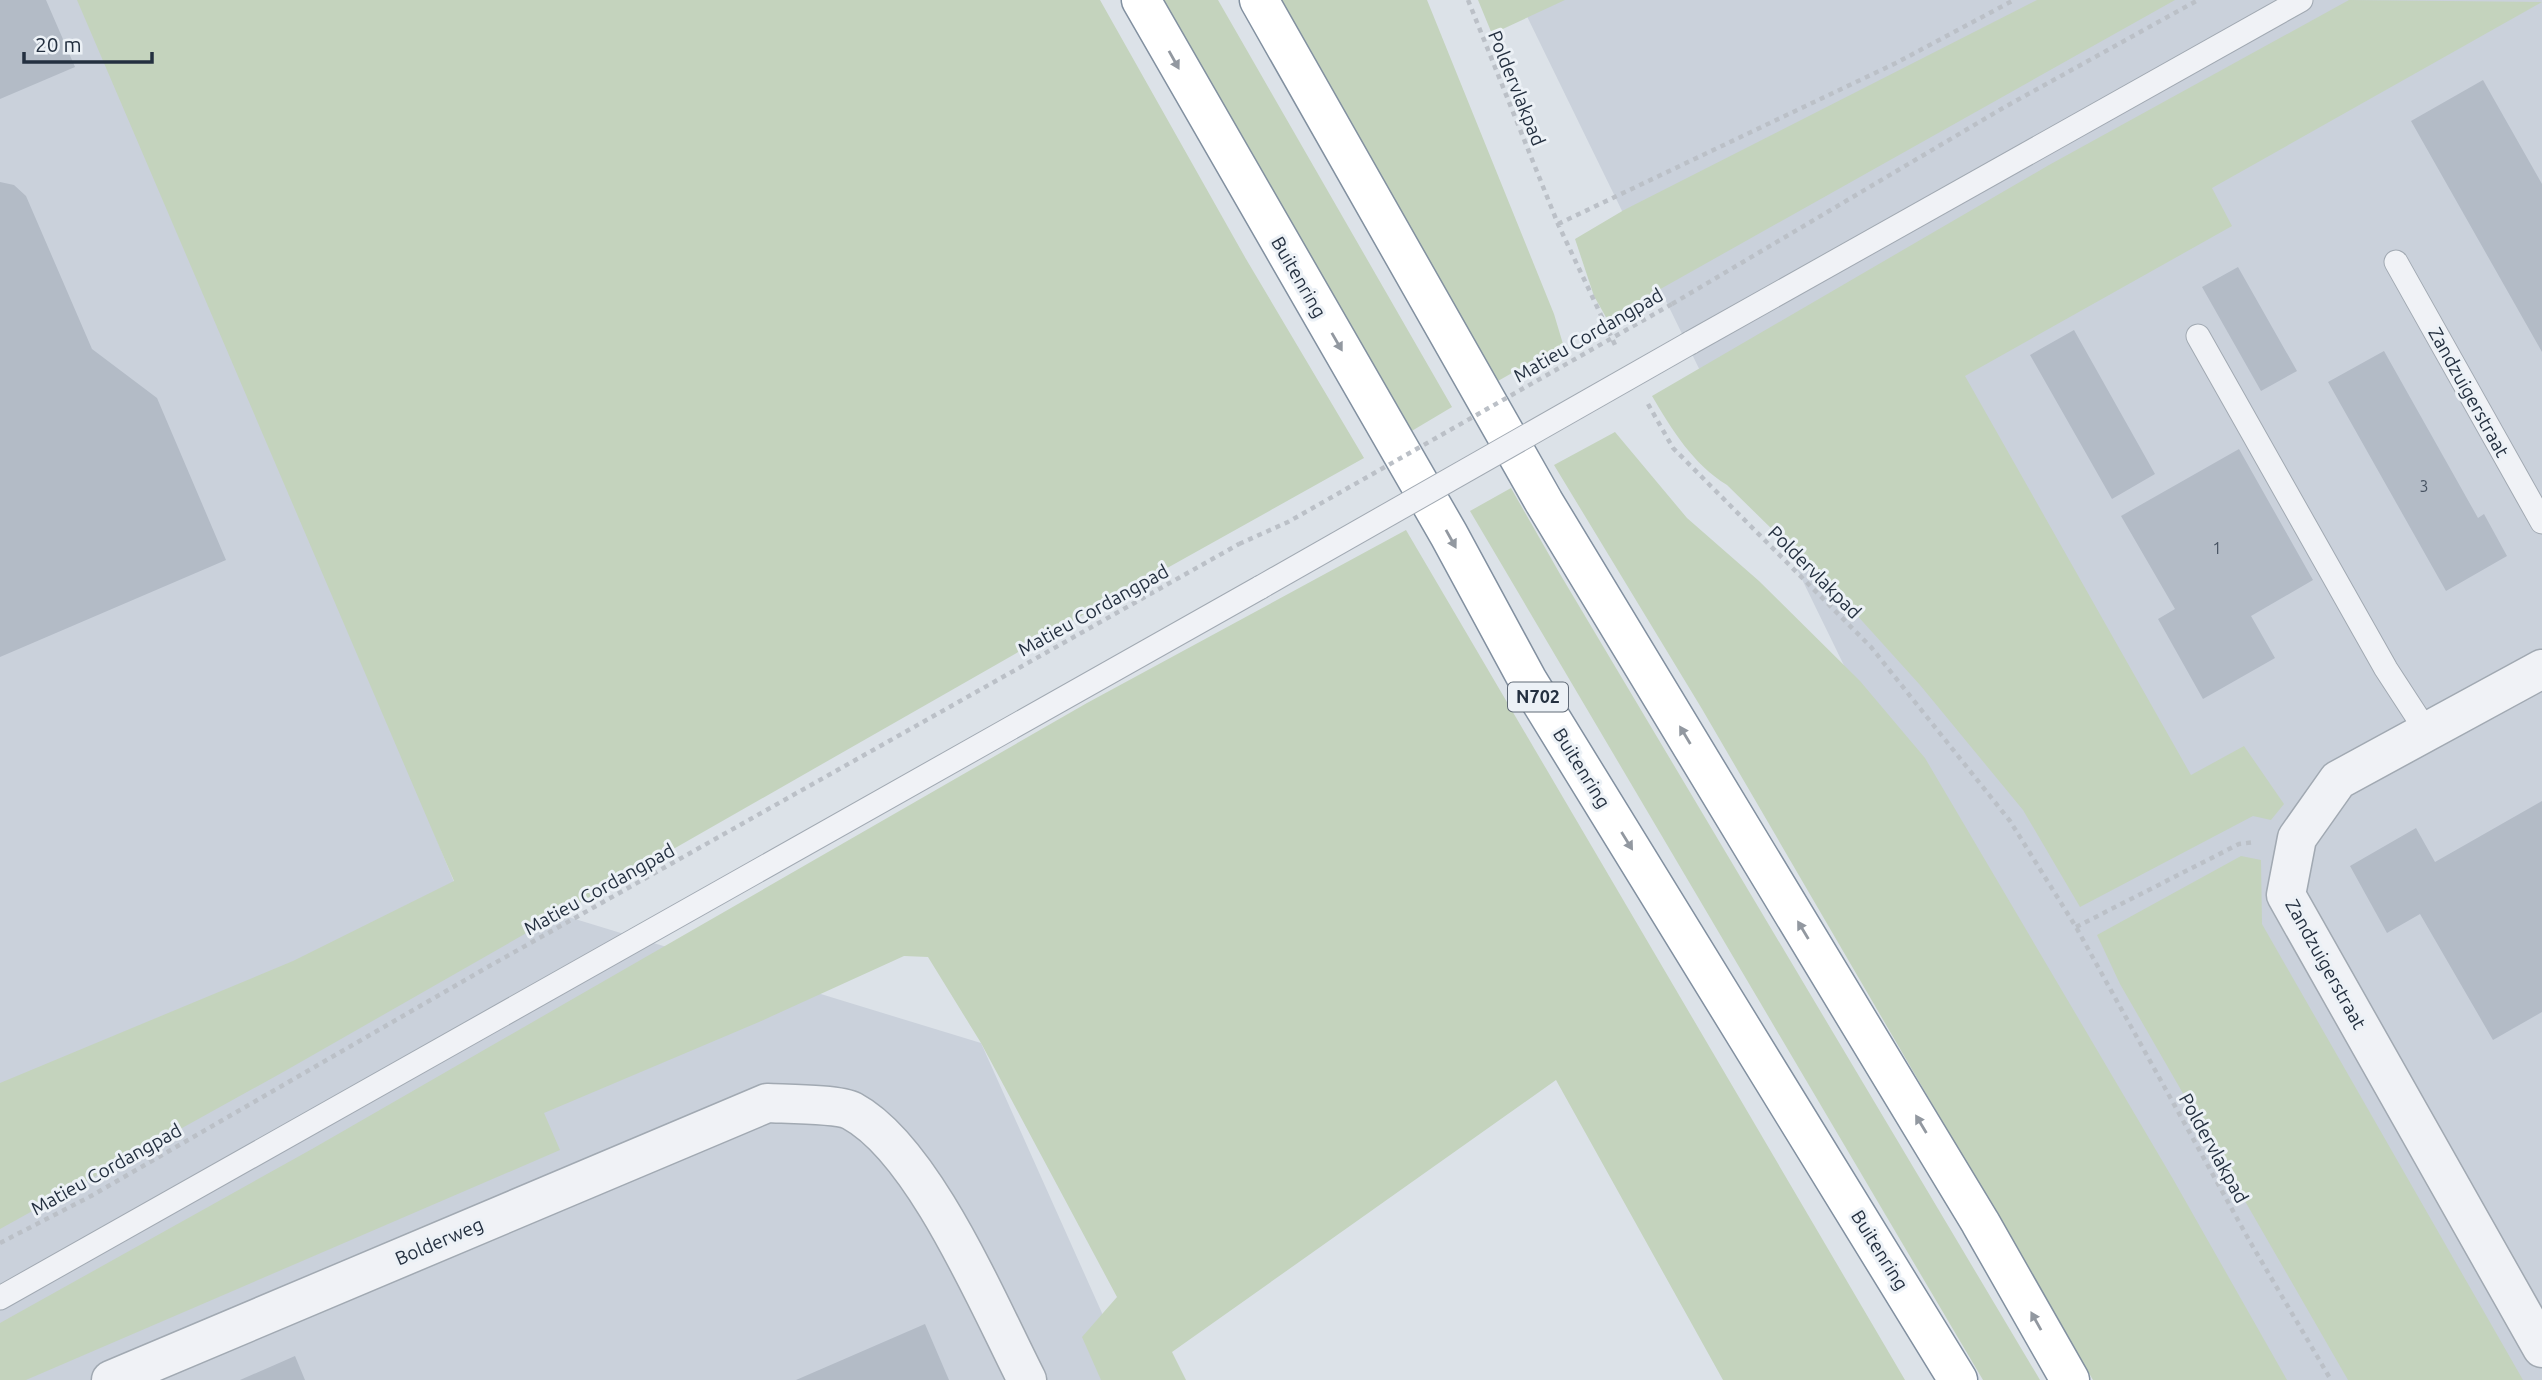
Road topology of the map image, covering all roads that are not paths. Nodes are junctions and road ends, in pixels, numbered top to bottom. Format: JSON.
{"nodes":[{"id":1,"x":1142,"y":0,"type":"edge"},
{"id":2,"x":1259,"y":0,"type":"edge"},
{"id":3,"x":2301,"y":0,"type":"edge"},
{"id":4,"x":2396,"y":262,"type":"dead end"},
{"id":5,"x":2198,"y":336,"type":"dead end"},
{"id":6,"x":2542,"y":522,"type":"edge"},
{"id":7,"x":2542,"y":668,"type":"edge"},
{"id":8,"x":2427,"y":732,"type":"junction"},
{"id":9,"x":0,"y":1298,"type":"edge"},
{"id":10,"x":2542,"y":1348,"type":"edge"},
{"id":11,"x":111,"y":1380,"type":"edge"},
{"id":12,"x":1027,"y":1380,"type":"edge"},
{"id":13,"x":1958,"y":1380,"type":"edge"},
{"id":14,"x":2070,"y":1380,"type":"edge"}],
"edges":[{"from":1,"to":13,"type":"highway","name":"Buitenring","number":"N702","one_way":true},
{"from":14,"to":2,"type":"highway","one_way":true},
{"from":3,"to":9,"type":"lane","bridge":true},
{"from":4,"to":6,"type":"lane","name":"Zandzuigerstraat"},
{"from":5,"to":8,"type":"lane"},
{"from":7,"to":8,"type":"street","name":"Zandzuigerstraat"},
{"from":8,"to":10,"type":"street","name":"Zandzuigerstraat"},
{"from":11,"to":12,"type":"street","name":"Bolderweg"}]}
